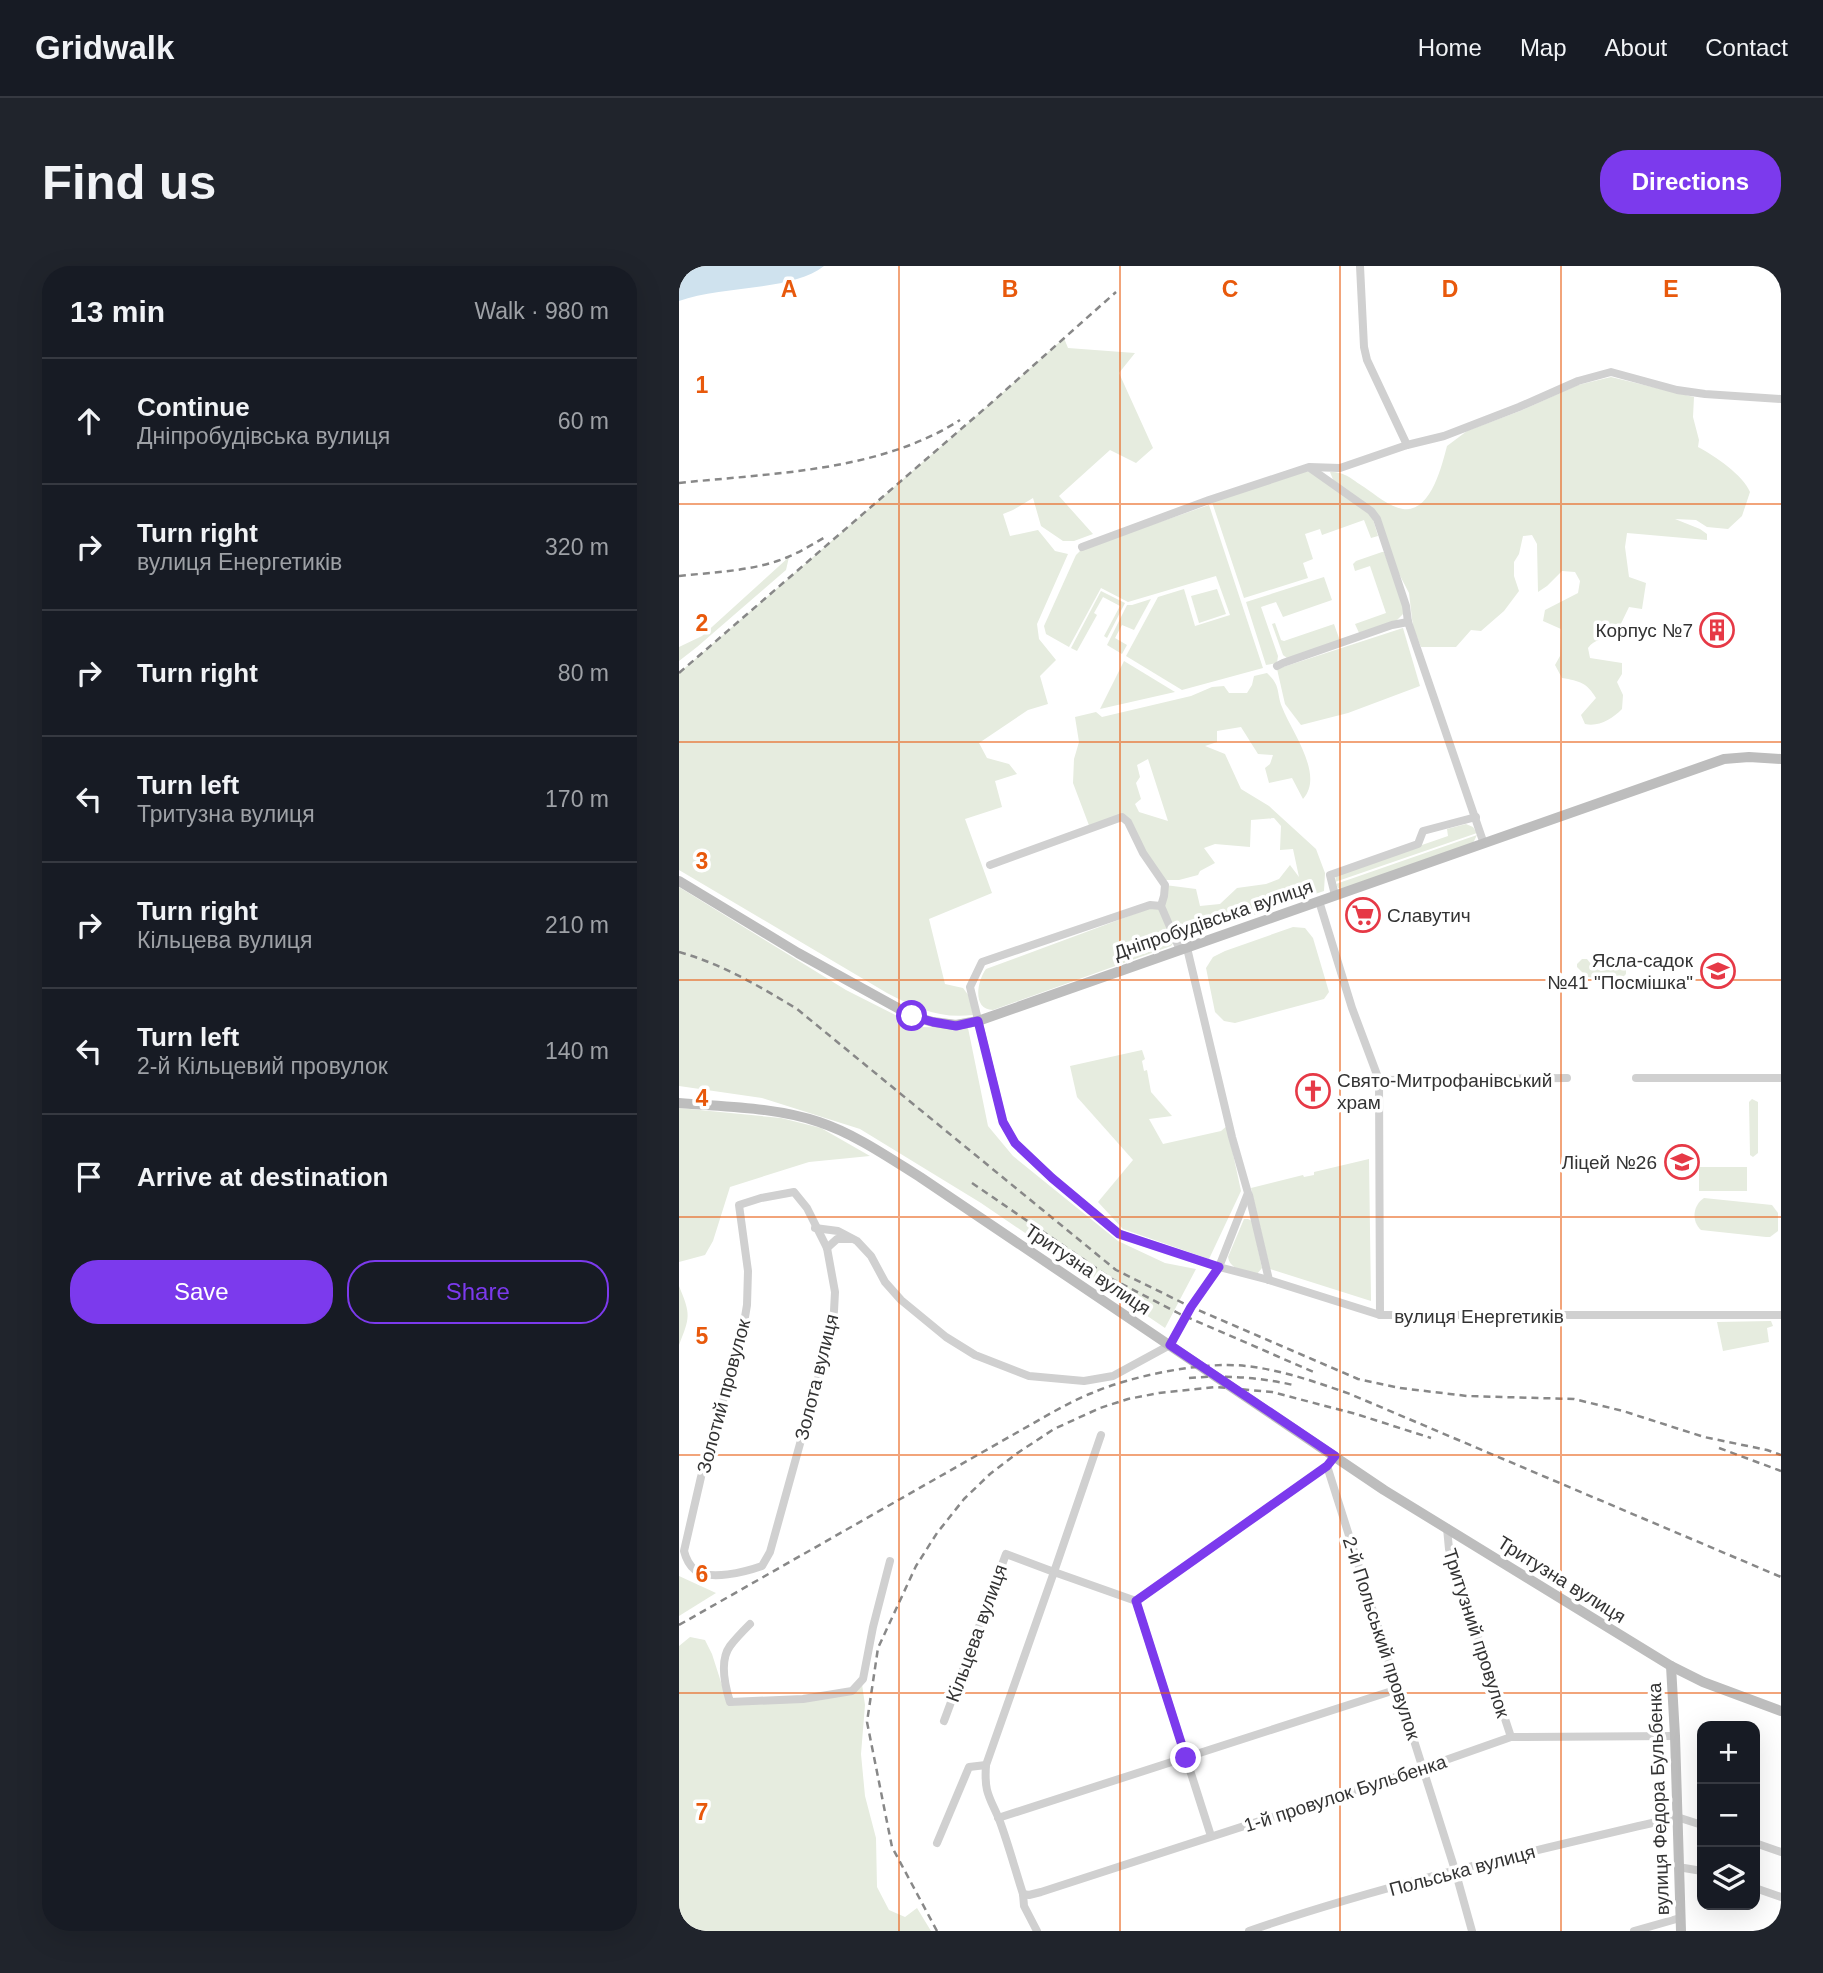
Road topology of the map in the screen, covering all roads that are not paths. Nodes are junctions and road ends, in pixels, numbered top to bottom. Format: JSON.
{"nodes":[{"id":1,"x":1360,"y":266,"type":"edge"},
{"id":2,"x":1781,"y":399,"type":"edge"},
{"id":3,"x":1407,"y":445,"type":"junction"},
{"id":4,"x":1309,"y":467,"type":"junction"},
{"id":5,"x":1081,"y":547,"type":"dead end"},
{"id":6,"x":1408,"y":622,"type":"junction"},
{"id":7,"x":1277,"y":666,"type":"dead end"},
{"id":8,"x":1781,"y":759,"type":"edge"},
{"id":9,"x":1476,"y":817,"type":"junction"},
{"id":10,"x":1484,"y":844,"type":"junction"},
{"id":11,"x":991,"y":865,"type":"dead end"},
{"id":12,"x":679,"y":881,"type":"edge"},
{"id":13,"x":1335,"y":895,"type":"junction"},
{"id":14,"x":1319,"y":901,"type":"junction"},
{"id":15,"x":1161,"y":906,"type":"junction"},
{"id":16,"x":1184,"y":949,"type":"junction"},
{"id":17,"x":978,"y":1021,"type":"junction"},
{"id":18,"x":1567,"y":1078,"type":"dead end"},
{"id":19,"x":1636,"y":1078,"type":"dead end"},
{"id":20,"x":1781,"y":1078,"type":"edge"},
{"id":21,"x":1378,"y":1080,"type":"junction"},
{"id":22,"x":679,"y":1103,"type":"edge"},
{"id":23,"x":794,"y":1192,"type":"joint"},
{"id":24,"x":1248,"y":1193,"type":"junction"},
{"id":25,"x":815,"y":1227,"type":"junction"},
{"id":26,"x":857,"y":1241,"type":"junction"},
{"id":27,"x":827,"y":1248,"type":"junction"},
{"id":28,"x":1219,"y":1267,"type":"junction"},
{"id":29,"x":1269,"y":1280,"type":"junction"},
{"id":30,"x":1380,"y":1315,"type":"junction"},
{"id":31,"x":1781,"y":1315,"type":"edge"},
{"id":32,"x":1170,"y":1345,"type":"junction"},
{"id":33,"x":1101,"y":1435,"type":"dead end"},
{"id":34,"x":1335,"y":1456,"type":"junction"},
{"id":35,"x":1327,"y":1466,"type":"junction"},
{"id":36,"x":1447,"y":1528,"type":"junction"},
{"id":37,"x":890,"y":1561,"type":"dead end"},
{"id":38,"x":762,"y":1566,"type":"joint"},
{"id":39,"x":1054,"y":1572,"type":"junction"},
{"id":40,"x":1136,"y":1601,"type":"junction"},
{"id":41,"x":750,"y":1624,"type":"dead end"},
{"id":42,"x":1671,"y":1666,"type":"junction"},
{"id":43,"x":1398,"y":1689,"type":"junction"},
{"id":44,"x":1781,"y":1712,"type":"edge"},
{"id":45,"x":944,"y":1721,"type":"dead end"},
{"id":46,"x":1675,"y":1736,"type":"junction"},
{"id":47,"x":1511,"y":1737,"type":"junction"},
{"id":48,"x":1186,"y":1758,"type":"junction"},
{"id":49,"x":986,"y":1765,"type":"junction"},
{"id":50,"x":1423,"y":1768,"type":"junction"},
{"id":51,"x":1677,"y":1817,"type":"junction"},
{"id":52,"x":999,"y":1818,"type":"junction"},
{"id":53,"x":1697,"y":1823,"type":"edge"},
{"id":54,"x":1212,"y":1836,"type":"junction"},
{"id":55,"x":937,"y":1843,"type":"dead end"},
{"id":56,"x":1760,"y":1845,"type":"edge"},
{"id":57,"x":1781,"y":1852,"type":"edge"},
{"id":58,"x":1678,"y":1867,"type":"junction"},
{"id":59,"x":1455,"y":1870,"type":"junction"},
{"id":60,"x":1697,"y":1870,"type":"edge"},
{"id":61,"x":1760,"y":1890,"type":"edge"},
{"id":62,"x":1023,"y":1894,"type":"junction"},
{"id":63,"x":1781,"y":1897,"type":"edge"},
{"id":64,"x":1680,"y":1918,"type":"junction"},
{"id":65,"x":1037,"y":1931,"type":"edge"},
{"id":66,"x":1249,"y":1931,"type":"edge"},
{"id":67,"x":1472,"y":1931,"type":"edge"},
{"id":68,"x":1634,"y":1931,"type":"edge"},
{"id":69,"x":1681,"y":1931,"type":"edge"}],
"edges":[{"from":1,"to":3,"type":"street"},
{"from":2,"to":3,"type":"street"},
{"from":3,"to":4,"type":"street"},
{"from":4,"to":5,"type":"street"},
{"from":4,"to":6,"type":"street"},
{"from":6,"to":7,"type":"street"},
{"from":6,"to":9,"type":"street"},
{"from":8,"to":10,"type":"street","name":"Дніпробудівська вулиця"},
{"from":9,"to":10,"type":"street"},
{"from":9,"to":13,"type":"street"},
{"from":10,"to":13,"type":"street","name":"Дніпробудівська вулиця"},
{"from":11,"to":15,"type":"street"},
{"from":12,"to":17,"type":"street","name":"Дніпробудівська вулиця"},
{"from":13,"to":14,"type":"street","name":"Дніпробудівська вулиця"},
{"from":14,"to":16,"type":"street","name":"Дніпробудівська вулиця"},
{"from":14,"to":21,"type":"street"},
{"from":15,"to":16,"type":"street"},
{"from":15,"to":17,"type":"street","name":"вулиця Енергетиків"},
{"from":16,"to":17,"type":"street","name":"Дніпробудівська вулиця"},
{"from":16,"to":24,"type":"street"},
{"from":17,"to":28,"type":"street","name":"вулиця Енергетиків"},
{"from":18,"to":21,"type":"street"},
{"from":19,"to":20,"type":"street"},
{"from":21,"to":30,"type":"street"},
{"from":22,"to":32,"type":"street","name":"Тритузна вулиця"},
{"from":23,"to":25,"type":"street","name":"Золота вулиця"},
{"from":23,"to":38,"type":"street","name":"Золотий провулок"},
{"from":24,"to":28,"type":"street"},
{"from":24,"to":29,"type":"street"},
{"from":25,"to":26,"type":"street"},
{"from":25,"to":27,"type":"street","name":"Золота вулиця"},
{"from":26,"to":27,"type":"street"},
{"from":26,"to":32,"type":"street"},
{"from":27,"to":38,"type":"street","name":"Золота вулиця"},
{"from":28,"to":29,"type":"street","name":"вулиця Енергетиків"},
{"from":28,"to":32,"type":"street"},
{"from":29,"to":30,"type":"street","name":"вулиця Енергетиків"},
{"from":30,"to":31,"type":"street","name":"вулиця Енергетиків"},
{"from":32,"to":34,"type":"street","name":"Тритузна вулиця"},
{"from":33,"to":39,"type":"street"},
{"from":34,"to":35,"type":"street"},
{"from":34,"to":36,"type":"street","name":"Тритузна вулиця"},
{"from":35,"to":40,"type":"street"},
{"from":35,"to":43,"type":"street","name":"2-й Польський провулок"},
{"from":36,"to":42,"type":"street","name":"Тритузна вулиця"},
{"from":36,"to":47,"type":"street","name":"Тритузний провулок"},
{"from":37,"to":41,"type":"street"},
{"from":39,"to":40,"type":"street","name":"Кільцева вулиця"},
{"from":39,"to":45,"type":"street","name":"Кільцева вулиця"},
{"from":39,"to":49,"type":"street"},
{"from":40,"to":48,"type":"street"},
{"from":42,"to":44,"type":"street","name":"Тритузна вулиця"},
{"from":42,"to":46,"type":"street","name":"вулиця Федора Бульбенка"},
{"from":43,"to":48,"type":"street"},
{"from":43,"to":50,"type":"street","name":"2-й Польський провулок"},
{"from":46,"to":47,"type":"street","name":"1-й провулок Бульбенка"},
{"from":46,"to":51,"type":"street","name":"вулиця Федора Бульбенка"},
{"from":47,"to":50,"type":"street","name":"1-й провулок Бульбенка"},
{"from":48,"to":52,"type":"street"},
{"from":48,"to":54,"type":"street"},
{"from":49,"to":52,"type":"street"},
{"from":49,"to":55,"type":"street"},
{"from":50,"to":54,"type":"street","name":"1-й провулок Бульбенка"},
{"from":50,"to":59,"type":"street","name":"2-й Польський провулок"},
{"from":51,"to":53,"type":"street"},
{"from":51,"to":58,"type":"street","name":"вулиця Федора Бульбенка"},
{"from":51,"to":59,"type":"street","name":"Польська вулиця"},
{"from":52,"to":62,"type":"street"},
{"from":54,"to":62,"type":"street","name":"1-й провулок Бульбенка"},
{"from":56,"to":57,"type":"street"},
{"from":58,"to":60,"type":"street"},
{"from":58,"to":64,"type":"street","name":"вулиця Федора Бульбенка"},
{"from":59,"to":66,"type":"street","name":"Польська вулиця"},
{"from":59,"to":67,"type":"street","name":"2-й Польський провулок"},
{"from":61,"to":63,"type":"street"},
{"from":62,"to":65,"type":"street"},
{"from":64,"to":68,"type":"street"},
{"from":64,"to":69,"type":"street","name":"вулиця Федора Бульбенка"}]}
